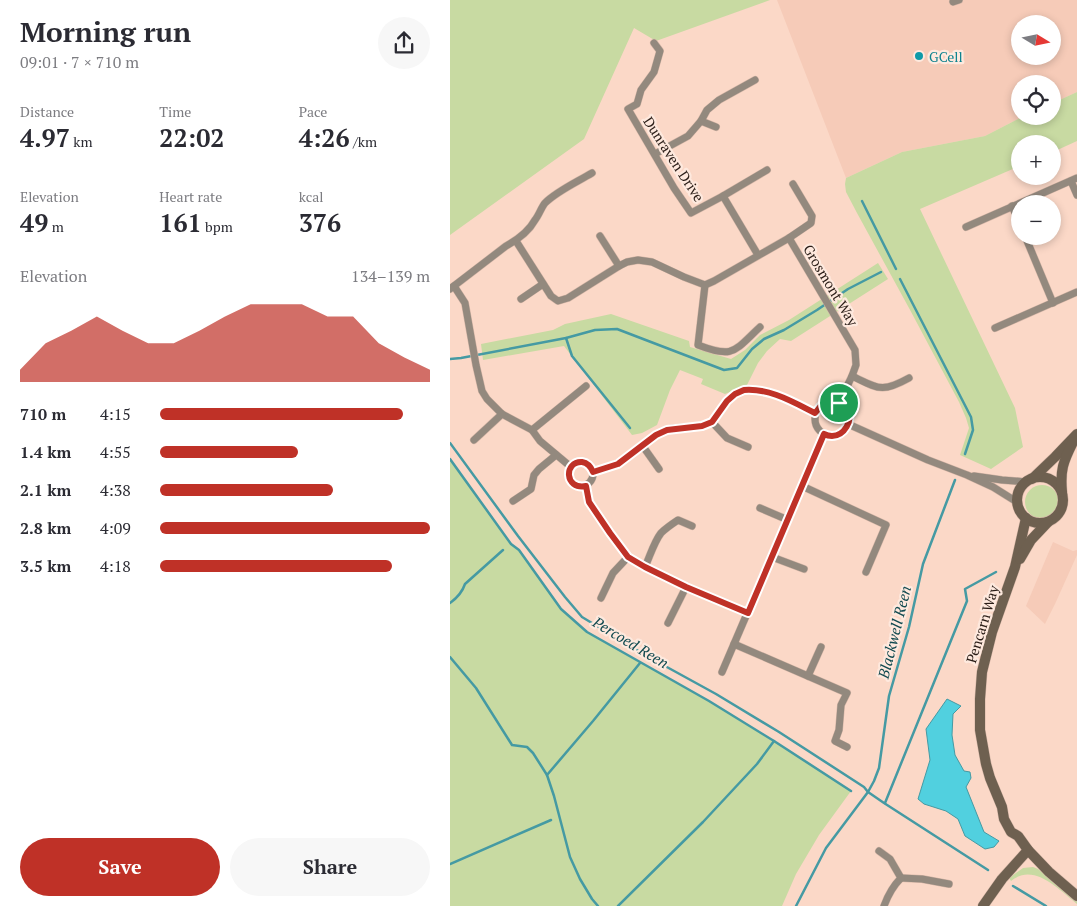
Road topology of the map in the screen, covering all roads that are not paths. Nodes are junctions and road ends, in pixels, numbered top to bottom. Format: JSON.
{"nodes":[{"id":1,"x":654,"y":43,"type":"dead end"},
{"id":2,"x":755,"y":80,"type":"dead end"},
{"id":3,"x":702,"y":121,"type":"junction"},
{"id":4,"x":716,"y":127,"type":"dead end"},
{"id":5,"x":655,"y":154,"type":"junction"},
{"id":6,"x":766,"y":170,"type":"dead end"},
{"id":7,"x":592,"y":173,"type":"dead end"},
{"id":8,"x":1074,"y":179,"type":"edge"},
{"id":9,"x":793,"y":184,"type":"dead end"},
{"id":10,"x":1037,"y":195,"type":"edge"},
{"id":11,"x":1077,"y":195,"type":"edge"},
{"id":12,"x":723,"y":196,"type":"junction"},
{"id":13,"x":1011,"y":206,"type":"edge"},
{"id":14,"x":966,"y":227,"type":"dead end"},
{"id":15,"x":600,"y":236,"type":"dead end"},
{"id":16,"x":789,"y":238,"type":"junction"},
{"id":17,"x":516,"y":241,"type":"junction"},
{"id":18,"x":1029,"y":245,"type":"edge"},
{"id":19,"x":758,"y":255,"type":"junction"},
{"id":20,"x":619,"y":266,"type":"junction"},
{"id":21,"x":543,"y":284,"type":"junction"},
{"id":22,"x":705,"y":285,"type":"junction"},
{"id":23,"x":452,"y":287,"type":"edge"},
{"id":24,"x":1077,"y":292,"type":"edge"},
{"id":25,"x":521,"y":298,"type":"dead end"},
{"id":26,"x":1053,"y":303,"type":"junction"},
{"id":27,"x":760,"y":327,"type":"dead end"},
{"id":28,"x":995,"y":328,"type":"dead end"},
{"id":29,"x":852,"y":376,"type":"junction"},
{"id":30,"x":909,"y":378,"type":"dead end"},
{"id":31,"x":586,"y":386,"type":"dead end"},
{"id":32,"x":839,"y":403,"type":"junction"},
{"id":33,"x":815,"y":413,"type":"junction"},
{"id":34,"x":502,"y":414,"type":"junction"},
{"id":35,"x":712,"y":422,"type":"junction"},
{"id":36,"x":848,"y":424,"type":"junction"},
{"id":37,"x":532,"y":430,"type":"junction"},
{"id":38,"x":824,"y":434,"type":"junction"},
{"id":39,"x":1077,"y":434,"type":"edge"},
{"id":40,"x":474,"y":440,"type":"dead end"},
{"id":41,"x":642,"y":445,"type":"junction"},
{"id":42,"x":748,"y":448,"type":"dead end"},
{"id":43,"x":556,"y":455,"type":"junction"},
{"id":44,"x":571,"y":467,"type":"junction"},
{"id":45,"x":659,"y":470,"type":"dead end"},
{"id":46,"x":593,"y":472,"type":"junction"},
{"id":47,"x":967,"y":475,"type":"junction"},
{"id":48,"x":1030,"y":480,"type":"junction"},
{"id":49,"x":586,"y":486,"type":"junction"},
{"id":50,"x":802,"y":486,"type":"junction"},
{"id":51,"x":1062,"y":492,"type":"junction"},
{"id":52,"x":513,"y":501,"type":"dead end"},
{"id":53,"x":1018,"y":502,"type":"junction"},
{"id":54,"x":760,"y":508,"type":"dead end"},
{"id":55,"x":1026,"y":518,"type":"junction"},
{"id":56,"x":788,"y":520,"type":"junction"},
{"id":57,"x":1048,"y":522,"type":"junction"},
{"id":58,"x":692,"y":526,"type":"dead end"},
{"id":59,"x":628,"y":557,"type":"junction"},
{"id":60,"x":772,"y":557,"type":"junction"},
{"id":61,"x":1016,"y":566,"type":"junction"},
{"id":62,"x":645,"y":567,"type":"junction"},
{"id":63,"x":804,"y":569,"type":"dead end"},
{"id":64,"x":866,"y":572,"type":"dead end"},
{"id":65,"x":686,"y":587,"type":"junction"},
{"id":66,"x":601,"y":598,"type":"dead end"},
{"id":67,"x":748,"y":613,"type":"junction"},
{"id":68,"x":668,"y":623,"type":"dead end"},
{"id":69,"x":734,"y":644,"type":"junction"},
{"id":70,"x":821,"y":647,"type":"dead end"},
{"id":71,"x":722,"y":672,"type":"dead end"},
{"id":72,"x":808,"y":676,"type":"junction"},
{"id":73,"x":847,"y":747,"type":"dead end"},
{"id":74,"x":1028,"y":850,"type":"junction"},
{"id":75,"x":879,"y":851,"type":"dead end"},
{"id":76,"x":901,"y":878,"type":"junction"},
{"id":77,"x":948,"y":884,"type":"dead end"},
{"id":78,"x":1077,"y":896,"type":"edge"},
{"id":79,"x":884,"y":906,"type":"edge"},
{"id":80,"x":983,"y":906,"type":"edge"}],
"edges":[{"from":1,"to":5,"type":"street","name":"Dunraven Drive"},
{"from":2,"to":3,"type":"street"},
{"from":3,"to":4,"type":"street"},
{"from":3,"to":5,"type":"street"},
{"from":5,"to":12,"type":"street","name":"Dunraven Drive"},
{"from":6,"to":12,"type":"street"},
{"from":7,"to":17,"type":"street"},
{"from":8,"to":10,"type":"street"},
{"from":8,"to":11,"type":"street"},
{"from":9,"to":16,"type":"street"},
{"from":12,"to":19,"type":"street","name":"Dunraven Drive"},
{"from":13,"to":14,"type":"street"},
{"from":15,"to":20,"type":"street"},
{"from":16,"to":19,"type":"street","name":"Grosmont Way"},
{"from":16,"to":29,"type":"street","name":"Grosmont Way"},
{"from":17,"to":21,"type":"street"},
{"from":17,"to":23,"type":"street"},
{"from":18,"to":26,"type":"street"},
{"from":19,"to":22,"type":"street","name":"Grosmont Way"},
{"from":20,"to":21,"type":"street"},
{"from":20,"to":22,"type":"street"},
{"from":21,"to":25,"type":"street"},
{"from":22,"to":27,"type":"street"},
{"from":23,"to":34,"type":"street"},
{"from":24,"to":26,"type":"street"},
{"from":26,"to":28,"type":"street"},
{"from":29,"to":30,"type":"street"},
{"from":29,"to":32,"type":"street","name":"Grosmont Way"},
{"from":31,"to":37,"type":"street"},
{"from":32,"to":33,"type":"street"},
{"from":32,"to":36,"type":"street"},
{"from":33,"to":35,"type":"street"},
{"from":33,"to":38,"type":"street"},
{"from":34,"to":37,"type":"street"},
{"from":34,"to":40,"type":"street"},
{"from":35,"to":41,"type":"street"},
{"from":35,"to":42,"type":"street"},
{"from":36,"to":38,"type":"street"},
{"from":36,"to":47,"type":"street"},
{"from":37,"to":43,"type":"street"},
{"from":38,"to":50,"type":"street"},
{"from":39,"to":48,"type":"street"},
{"from":39,"to":51,"type":"street"},
{"from":41,"to":45,"type":"street"},
{"from":41,"to":46,"type":"street"},
{"from":43,"to":44,"type":"street"},
{"from":43,"to":52,"type":"street"},
{"from":44,"to":46,"type":"street"},
{"from":44,"to":49,"type":"street"},
{"from":46,"to":49,"type":"street"},
{"from":47,"to":48,"type":"street"},
{"from":47,"to":53,"type":"street"},
{"from":48,"to":51,"type":"street"},
{"from":48,"to":53,"type":"street"},
{"from":49,"to":59,"type":"street"},
{"from":50,"to":56,"type":"street"},
{"from":50,"to":64,"type":"street"},
{"from":51,"to":57,"type":"street"},
{"from":53,"to":55,"type":"street"},
{"from":54,"to":56,"type":"street"},
{"from":55,"to":57,"type":"street"},
{"from":55,"to":61,"type":"street","name":"Pencarn Way"},
{"from":56,"to":60,"type":"street"},
{"from":57,"to":61,"type":"street","name":"Pencarn Way"},
{"from":58,"to":62,"type":"street"},
{"from":59,"to":62,"type":"street"},
{"from":59,"to":66,"type":"street"},
{"from":60,"to":63,"type":"street"},
{"from":60,"to":67,"type":"street"},
{"from":61,"to":74,"type":"street","name":"Pencarn Way"},
{"from":62,"to":65,"type":"street"},
{"from":65,"to":67,"type":"street"},
{"from":65,"to":68,"type":"street"},
{"from":67,"to":69,"type":"street"},
{"from":69,"to":71,"type":"street"},
{"from":69,"to":72,"type":"street"},
{"from":70,"to":72,"type":"street"},
{"from":72,"to":73,"type":"street"},
{"from":74,"to":78,"type":"street","name":"Pencarn Way"},
{"from":74,"to":80,"type":"street"},
{"from":75,"to":76,"type":"street"},
{"from":76,"to":77,"type":"street"},
{"from":76,"to":79,"type":"street"}]}
